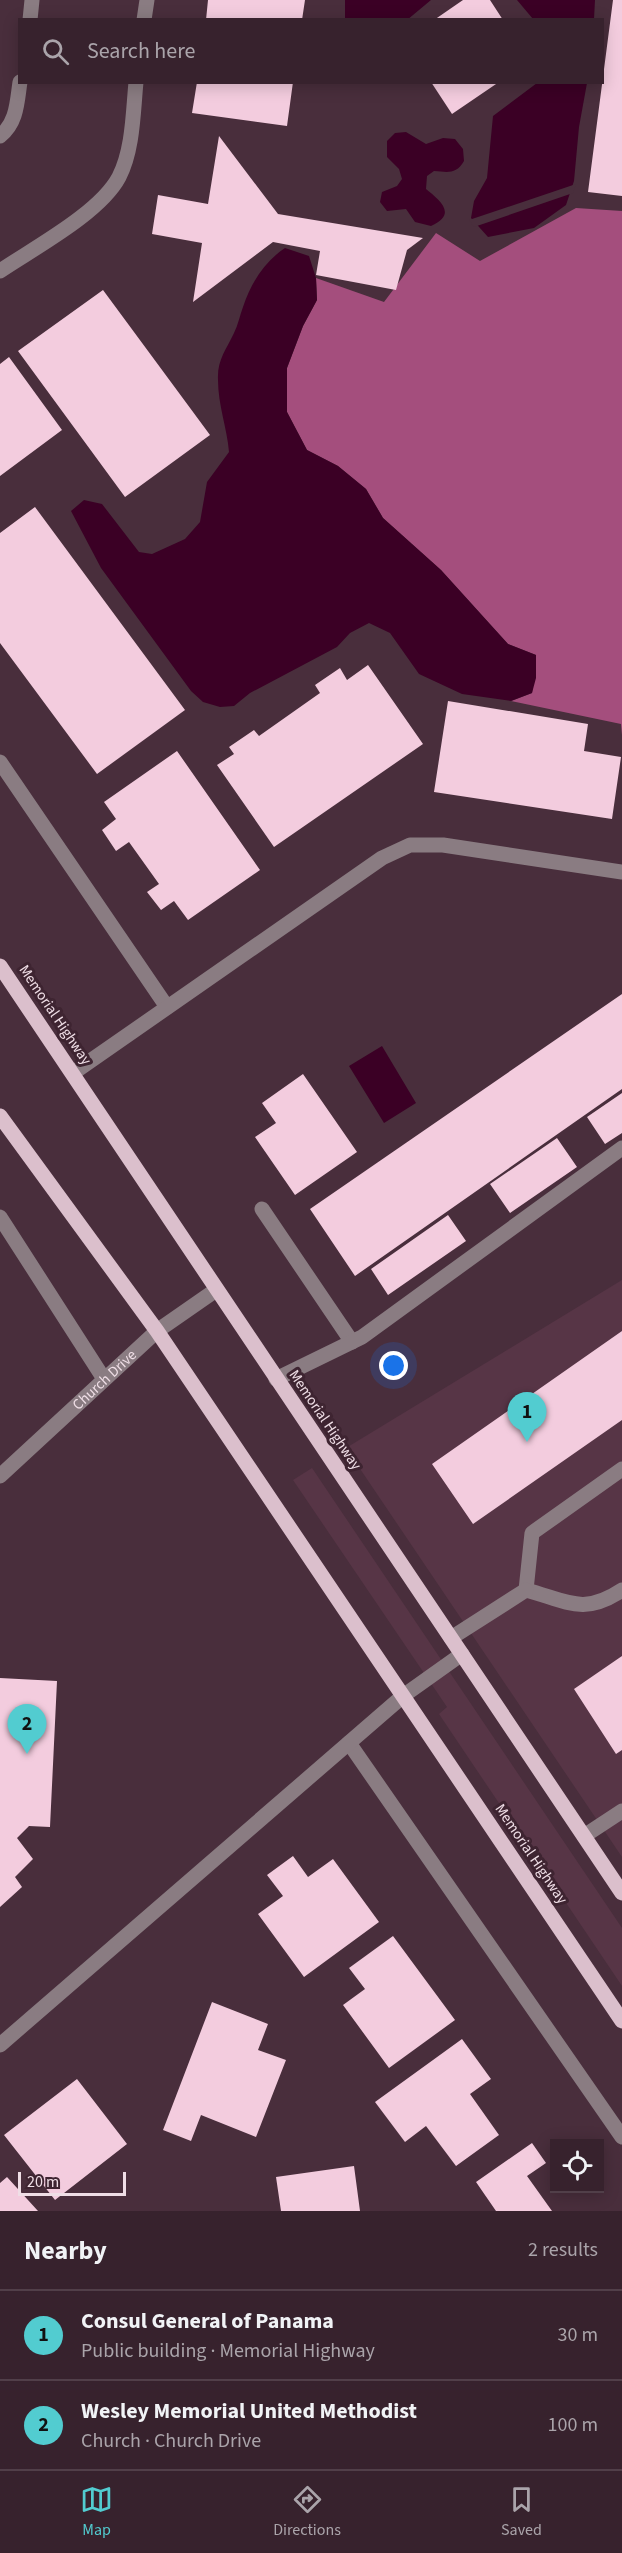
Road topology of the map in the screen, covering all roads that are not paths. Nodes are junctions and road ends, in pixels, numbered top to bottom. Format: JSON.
{"nodes":[{"id":1,"x":32,"y":0,"type":"edge"},
{"id":2,"x":147,"y":0,"type":"edge"},
{"id":3,"x":30,"y":18,"type":"edge"},
{"id":4,"x":144,"y":18,"type":"edge"},
{"id":5,"x":20,"y":84,"type":"edge"},
{"id":6,"x":136,"y":84,"type":"edge"},
{"id":7,"x":0,"y":136,"type":"edge"},
{"id":8,"x":0,"y":271,"type":"edge"},
{"id":9,"x":0,"y":762,"type":"edge"},
{"id":10,"x":622,"y":872,"type":"edge"},
{"id":11,"x":0,"y":966,"type":"edge"},
{"id":12,"x":167,"y":1007,"type":"junction"},
{"id":13,"x":73,"y":1073,"type":"junction"},
{"id":14,"x":0,"y":1116,"type":"edge"},
{"id":15,"x":622,"y":1148,"type":"edge"},
{"id":16,"x":262,"y":1209,"type":"dead end"},
{"id":17,"x":0,"y":1217,"type":"edge"},
{"id":18,"x":216,"y":1290,"type":"junction"},
{"id":19,"x":157,"y":1331,"type":"junction"},
{"id":20,"x":352,"y":1342,"type":"junction"},
{"id":21,"x":104,"y":1379,"type":"junction"},
{"id":22,"x":276,"y":1379,"type":"junction"},
{"id":23,"x":622,"y":1469,"type":"edge"},
{"id":24,"x":0,"y":1476,"type":"edge"},
{"id":25,"x":526,"y":1590,"type":"junction"},
{"id":26,"x":622,"y":1590,"type":"edge"},
{"id":27,"x":451,"y":1638,"type":"junction"},
{"id":28,"x":462,"y":1654,"type":"junction"},
{"id":29,"x":402,"y":1696,"type":"junction"},
{"id":30,"x":349,"y":1743,"type":"junction"},
{"id":31,"x":622,"y":1810,"type":"edge"},
{"id":32,"x":584,"y":1836,"type":"junction"},
{"id":33,"x":622,"y":1893,"type":"edge"},
{"id":34,"x":622,"y":2021,"type":"edge"},
{"id":35,"x":0,"y":2045,"type":"edge"},
{"id":36,"x":622,"y":2137,"type":"edge"}],
"edges":[{"from":1,"to":3,"type":"street"},
{"from":2,"to":4,"type":"street"},
{"from":5,"to":7,"type":"street"},
{"from":6,"to":8,"type":"street"},
{"from":9,"to":12,"type":"street"},
{"from":10,"to":12,"type":"street"},
{"from":11,"to":13,"type":"main road","name":"Memorial Highway"},
{"from":12,"to":13,"type":"street"},
{"from":13,"to":18,"type":"main road","name":"Memorial Highway"},
{"from":14,"to":19,"type":"main road","name":"Memorial Highway"},
{"from":15,"to":20,"type":"street"},
{"from":16,"to":20,"type":"street"},
{"from":17,"to":21,"type":"street"},
{"from":18,"to":19,"type":"street","name":"Church Drive"},
{"from":18,"to":22,"type":"main road","name":"Memorial Highway"},
{"from":19,"to":21,"type":"street","name":"Church Drive"},
{"from":19,"to":29,"type":"main road","name":"Memorial Highway"},
{"from":20,"to":22,"type":"street"},
{"from":21,"to":24,"type":"street","name":"Church Drive"},
{"from":22,"to":27,"type":"main road","name":"Memorial Highway"},
{"from":23,"to":25,"type":"street"},
{"from":25,"to":26,"type":"street"},
{"from":25,"to":27,"type":"street"},
{"from":27,"to":28,"type":"main road","name":"Memorial Highway"},
{"from":28,"to":29,"type":"street"},
{"from":28,"to":32,"type":"main road","name":"Memorial Highway"},
{"from":29,"to":30,"type":"street"},
{"from":29,"to":34,"type":"main road","name":"Memorial Highway"},
{"from":30,"to":35,"type":"street"},
{"from":30,"to":36,"type":"street"},
{"from":31,"to":32,"type":"street"},
{"from":32,"to":33,"type":"main road","name":"Memorial Highway"}]}
